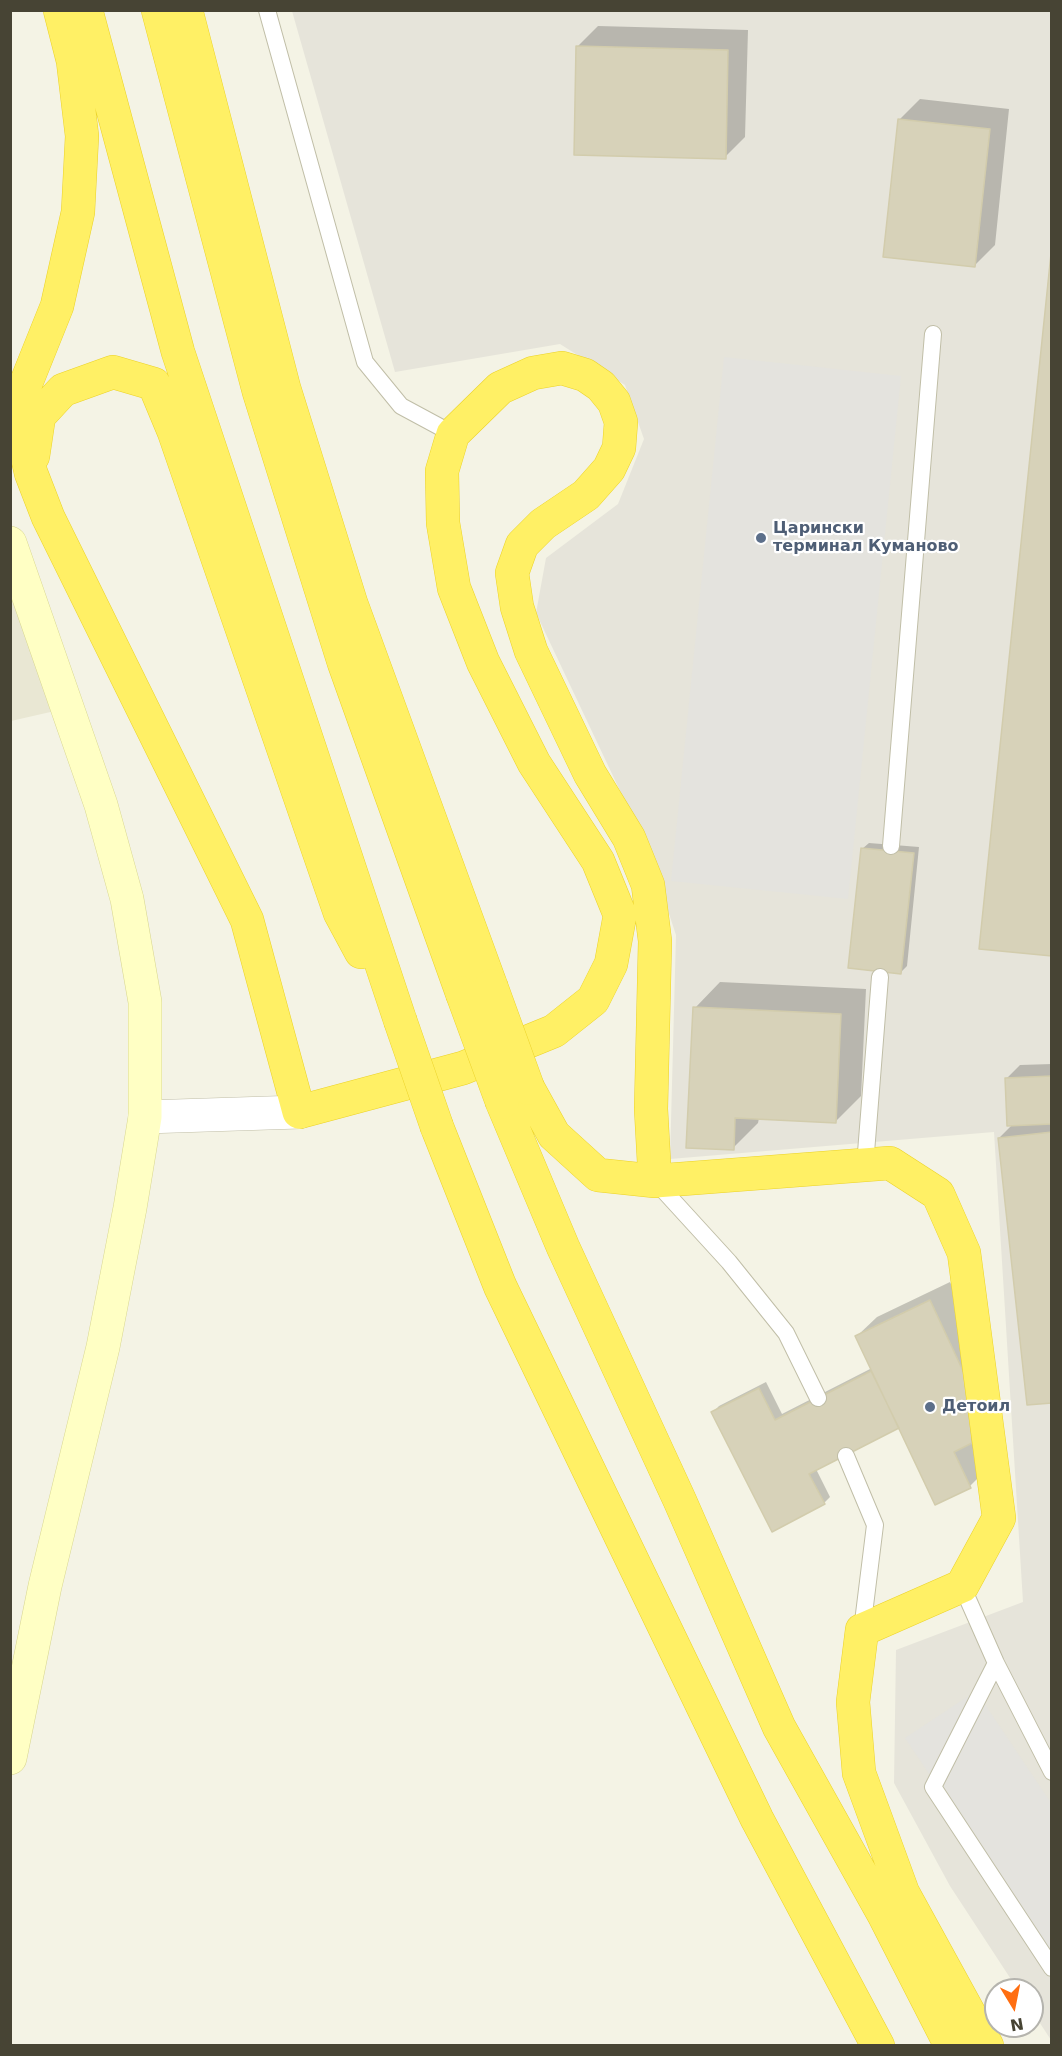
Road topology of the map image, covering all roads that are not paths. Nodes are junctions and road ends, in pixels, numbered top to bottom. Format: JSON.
{"nodes":[{"id":1,"x":60,"y":10,"type":"edge"},
{"id":2,"x":86,"y":10,"type":"edge"},
{"id":3,"x":158,"y":10,"type":"edge"},
{"id":4,"x":186,"y":10,"type":"edge"},
{"id":5,"x":267,"y":10,"type":"edge"},
{"id":6,"x":933,"y":334,"type":"dead end"},
{"id":7,"x":453,"y":434,"type":"junction"},
{"id":8,"x":31,"y":472,"type":"junction"},
{"id":9,"x":10,"y":543,"type":"edge"},
{"id":10,"x":891,"y":846,"type":"dead end"},
{"id":11,"x":880,"y":977,"type":"dead end"},
{"id":12,"x":476,"y":989,"type":"junction"},
{"id":13,"x":400,"y":1020,"type":"junction"},
{"id":14,"x":515,"y":1095,"type":"junction"},
{"id":15,"x":299,"y":1112,"type":"junction"},
{"id":16,"x":145,"y":1117,"type":"junction"},
{"id":17,"x":864,"y":1165,"type":"junction"},
{"id":18,"x":654,"y":1181,"type":"junction"},
{"id":19,"x":818,"y":1398,"type":"dead end"},
{"id":20,"x":846,"y":1456,"type":"dead end"},
{"id":21,"x":962,"y":1586,"type":"junction"},
{"id":22,"x":862,"y":1630,"type":"junction"},
{"id":23,"x":996,"y":1663,"type":"junction"},
{"id":24,"x":10,"y":1758,"type":"edge"},
{"id":25,"x":1052,"y":1772,"type":"edge"},
{"id":26,"x":1052,"y":1968,"type":"edge"},
{"id":27,"x":878,"y":2046,"type":"edge"},
{"id":28,"x":951,"y":2046,"type":"edge"},
{"id":29,"x":987,"y":2046,"type":"edge"}],
"edges":[{"from":1,"to":8,"type":"highway"},
{"from":2,"to":13,"type":"highway"},
{"from":3,"to":12,"type":"highway"},
{"from":4,"to":12,"type":"highway"},
{"from":5,"to":7,"type":"lane"},
{"from":6,"to":10,"type":"lane"},
{"from":7,"to":15,"type":"highway"},
{"from":7,"to":18,"type":"highway"},
{"from":8,"to":13,"type":"highway"},
{"from":8,"to":15,"type":"highway"},
{"from":9,"to":16,"type":"main road"},
{"from":11,"to":17,"type":"lane"},
{"from":12,"to":14,"type":"highway","bridge":true},
{"from":13,"to":27,"type":"highway","bridge":true},
{"from":14,"to":18,"type":"highway"},
{"from":14,"to":28,"type":"highway"},
{"from":15,"to":16,"type":"street"},
{"from":16,"to":24,"type":"main road"},
{"from":17,"to":18,"type":"highway"},
{"from":17,"to":21,"type":"highway"},
{"from":18,"to":19,"type":"lane"},
{"from":20,"to":22,"type":"lane"},
{"from":21,"to":22,"type":"highway"},
{"from":21,"to":23,"type":"lane"},
{"from":22,"to":29,"type":"highway"},
{"from":23,"to":25,"type":"lane"},
{"from":23,"to":26,"type":"lane"}]}
